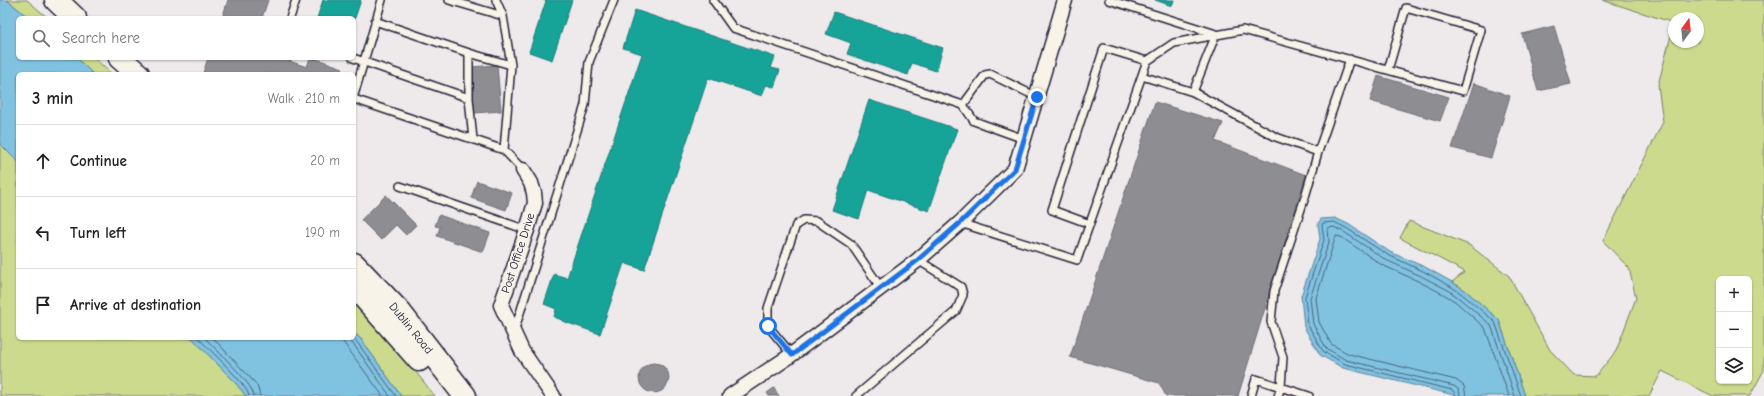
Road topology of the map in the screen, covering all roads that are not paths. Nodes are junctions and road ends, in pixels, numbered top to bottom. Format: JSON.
{"nodes":[{"id":1,"x":56,"y":0,"type":"edge"},
{"id":2,"x":296,"y":0,"type":"edge"},
{"id":3,"x":382,"y":0,"type":"edge"},
{"id":4,"x":449,"y":0,"type":"edge"},
{"id":5,"x":496,"y":0,"type":"edge"},
{"id":6,"x":614,"y":0,"type":"edge"},
{"id":7,"x":713,"y":0,"type":"edge"},
{"id":8,"x":1065,"y":0,"type":"edge"},
{"id":9,"x":1109,"y":0,"type":"edge"},
{"id":10,"x":73,"y":16,"type":"edge"},
{"id":11,"x":291,"y":16,"type":"edge"},
{"id":12,"x":503,"y":16,"type":"junction"},
{"id":13,"x":375,"y":21,"type":"junction"},
{"id":14,"x":1216,"y":34,"type":"junction"},
{"id":15,"x":469,"y":53,"type":"junction"},
{"id":16,"x":356,"y":59,"type":"edge"},
{"id":17,"x":122,"y":60,"type":"edge"},
{"id":18,"x":1350,"y":60,"type":"junction"},
{"id":19,"x":1148,"y":61,"type":"junction"},
{"id":20,"x":364,"y":62,"type":"junction"},
{"id":21,"x":511,"y":65,"type":"junction"},
{"id":22,"x":1388,"y":70,"type":"junction"},
{"id":23,"x":136,"y":72,"type":"edge"},
{"id":24,"x":1142,"y":76,"type":"junction"},
{"id":25,"x":356,"y":88,"type":"edge"},
{"id":26,"x":1193,"y":92,"type":"junction"},
{"id":27,"x":1037,"y":97,"type":"junction"},
{"id":28,"x":469,"y":98,"type":"junction"},
{"id":29,"x":356,"y":100,"type":"edge"},
{"id":30,"x":962,"y":104,"type":"junction"},
{"id":31,"x":1024,"y":139,"type":"junction"},
{"id":32,"x":474,"y":140,"type":"junction"},
{"id":33,"x":504,"y":150,"type":"junction"},
{"id":34,"x":1318,"y":152,"type":"junction"},
{"id":35,"x":524,"y":170,"type":"joint"},
{"id":36,"x":400,"y":186,"type":"dead end"},
{"id":37,"x":960,"y":223,"type":"junction"},
{"id":38,"x":1090,"y":224,"type":"junction"},
{"id":39,"x":527,"y":230,"type":"junction"},
{"id":40,"x":918,"y":260,"type":"junction"},
{"id":41,"x":356,"y":266,"type":"edge"},
{"id":42,"x":356,"y":288,"type":"edge"},
{"id":43,"x":881,"y":288,"type":"junction"},
{"id":44,"x":514,"y":334,"type":"junction"},
{"id":45,"x":792,"y":355,"type":"junction"},
{"id":46,"x":1281,"y":387,"type":"junction"},
{"id":47,"x":446,"y":396,"type":"edge"},
{"id":48,"x":465,"y":396,"type":"edge"},
{"id":49,"x":553,"y":396,"type":"edge"},
{"id":50,"x":730,"y":396,"type":"edge"},
{"id":51,"x":856,"y":396,"type":"edge"},
{"id":52,"x":1251,"y":396,"type":"edge"},
{"id":53,"x":1278,"y":396,"type":"edge"},
{"id":54,"x":1309,"y":396,"type":"edge"}],
"edges":[{"from":1,"to":10,"type":"main road"},
{"from":2,"to":11,"type":"lane"},
{"from":3,"to":13,"type":"lane"},
{"from":4,"to":12,"type":"lane"},
{"from":5,"to":12,"type":"lane"},
{"from":6,"to":44,"type":"lane"},
{"from":7,"to":30,"type":"lane"},
{"from":8,"to":27,"type":"street"},
{"from":9,"to":14,"type":"lane"},
{"from":12,"to":21,"type":"lane"},
{"from":13,"to":15,"type":"lane"},
{"from":13,"to":20,"type":"lane"},
{"from":14,"to":18,"type":"lane"},
{"from":14,"to":19,"type":"lane"},
{"from":14,"to":26,"type":"lane"},
{"from":15,"to":21,"type":"lane"},
{"from":15,"to":28,"type":"lane"},
{"from":16,"to":20,"type":"lane"},
{"from":17,"to":23,"type":"main road"},
{"from":18,"to":22,"type":"lane"},
{"from":18,"to":34,"type":"lane"},
{"from":19,"to":24,"type":"lane"},
{"from":19,"to":38,"type":"lane"},
{"from":20,"to":25,"type":"lane"},
{"from":20,"to":28,"type":"lane"},
{"from":21,"to":33,"type":"lane"},
{"from":22,"to":22,"type":"lane"},
{"from":24,"to":26,"type":"lane"},
{"from":24,"to":38,"type":"lane"},
{"from":26,"to":34,"type":"lane"},
{"from":27,"to":30,"type":"lane"},
{"from":27,"to":31,"type":"street"},
{"from":28,"to":32,"type":"lane"},
{"from":29,"to":32,"type":"lane"},
{"from":30,"to":31,"type":"lane"},
{"from":31,"to":37,"type":"street"},
{"from":32,"to":33,"type":"lane"},
{"from":33,"to":35,"type":"lane"},
{"from":34,"to":46,"type":"lane"},
{"from":35,"to":39,"type":"street","name":"Post Office Drive"},
{"from":36,"to":39,"type":"lane"},
{"from":37,"to":38,"type":"lane"},
{"from":37,"to":40,"type":"street"},
{"from":39,"to":44,"type":"street","name":"Post Office Drive"},
{"from":40,"to":43,"type":"street"},
{"from":40,"to":51,"type":"lane"},
{"from":41,"to":48,"type":"main road","name":"Dublin Road"},
{"from":42,"to":47,"type":"main road","name":"Dublin Road"},
{"from":43,"to":45,"type":"street"},
{"from":43,"to":45,"type":"lane"},
{"from":44,"to":49,"type":"street","name":"Post Office Drive"},
{"from":45,"to":50,"type":"street"},
{"from":46,"to":52,"type":"lane"},
{"from":46,"to":53,"type":"lane"},
{"from":46,"to":54,"type":"lane"}]}
